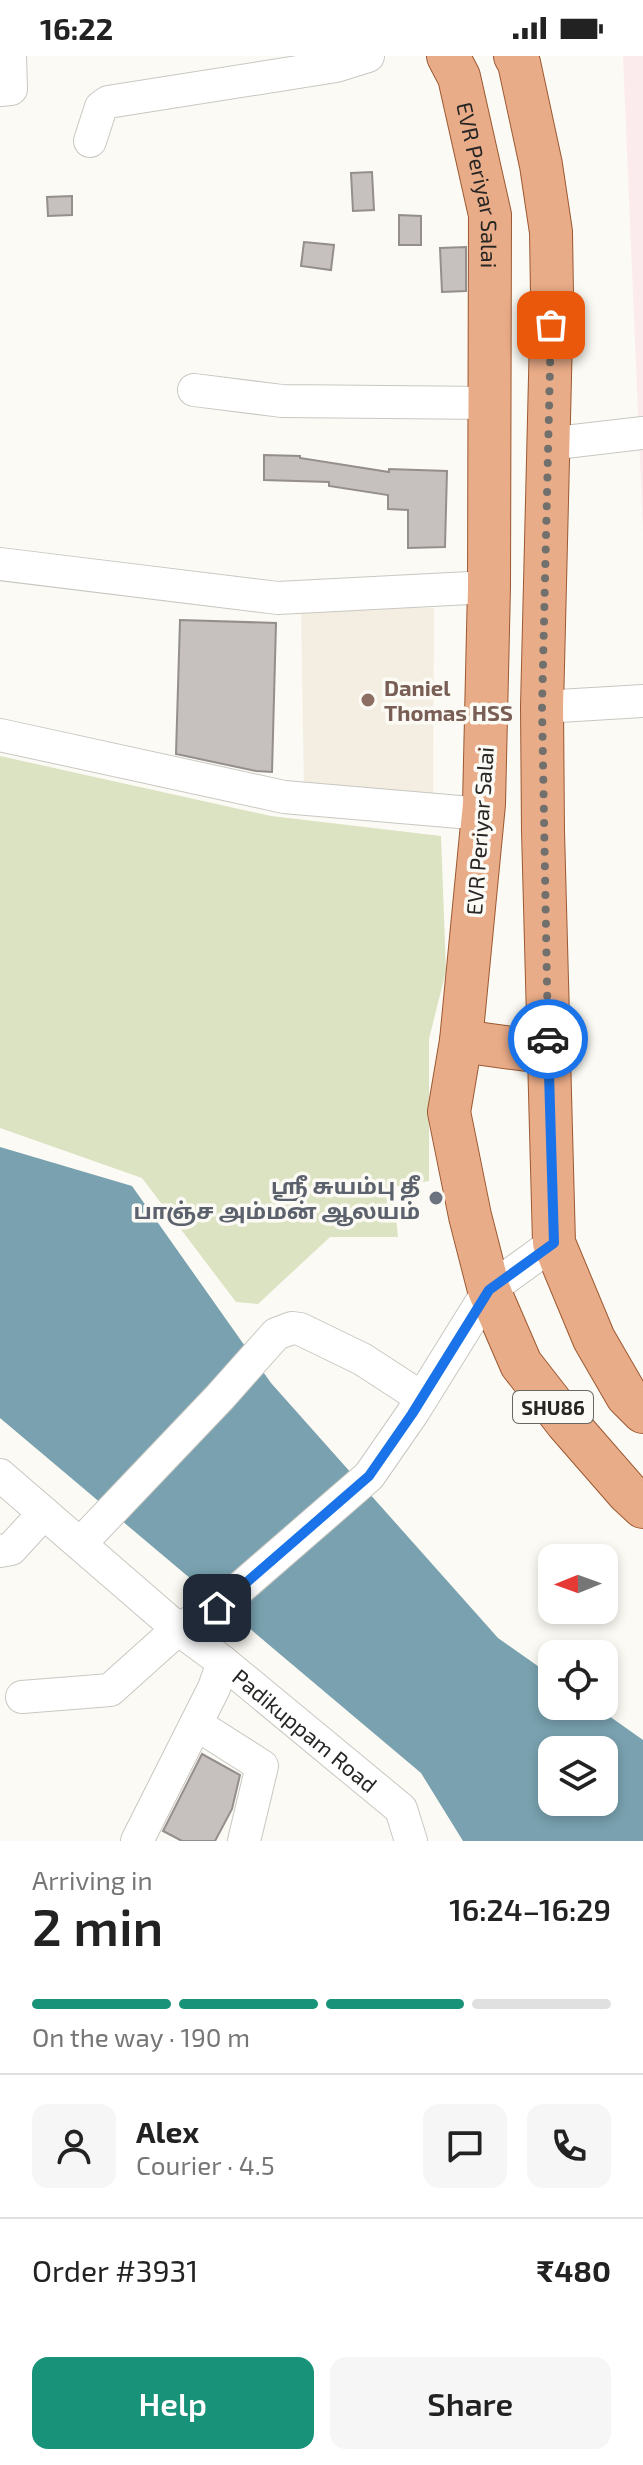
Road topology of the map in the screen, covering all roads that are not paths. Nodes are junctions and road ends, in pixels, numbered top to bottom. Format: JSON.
{"nodes":[{"id":1,"x":10,"y":56,"type":"edge"},
{"id":2,"x":368,"y":56,"type":"edge"},
{"id":3,"x":448,"y":56,"type":"edge"},
{"id":4,"x":517,"y":58,"type":"edge"},
{"id":5,"x":0,"y":90,"type":"edge"},
{"id":6,"x":90,"y":141,"type":"dead end"},
{"id":7,"x":194,"y":390,"type":"dead end"},
{"id":8,"x":490,"y":403,"type":"junction"},
{"id":9,"x":643,"y":433,"type":"edge"},
{"id":10,"x":548,"y":444,"type":"junction"},
{"id":11,"x":0,"y":564,"type":"edge"},
{"id":12,"x":489,"y":587,"type":"junction"},
{"id":13,"x":643,"y":701,"type":"edge"},
{"id":14,"x":542,"y":707,"type":"junction"},
{"id":15,"x":0,"y":735,"type":"edge"},
{"id":16,"x":483,"y":814,"type":"junction"},
{"id":17,"x":461,"y":1041,"type":"junction"},
{"id":18,"x":549,"y":1053,"type":"junction"},
{"id":19,"x":554,"y":1243,"type":"junction"},
{"id":20,"x":489,"y":1290,"type":"junction"},
{"id":21,"x":638,"y":1397,"type":"edge"},
{"id":22,"x":422,"y":1398,"type":"junction"},
{"id":23,"x":0,"y":1475,"type":"edge"},
{"id":24,"x":643,"y":1507,"type":"edge"},
{"id":25,"x":44,"y":1513,"type":"junction"},
{"id":26,"x":80,"y":1544,"type":"junction"},
{"id":27,"x":0,"y":1551,"type":"edge"},
{"id":28,"x":178,"y":1629,"type":"junction"},
{"id":29,"x":223,"y":1662,"type":"junction"},
{"id":30,"x":22,"y":1697,"type":"dead end"},
{"id":31,"x":196,"y":1724,"type":"junction"},
{"id":32,"x":137,"y":1841,"type":"edge"},
{"id":33,"x":244,"y":1841,"type":"edge"},
{"id":34,"x":411,"y":1841,"type":"edge"}],
"edges":[{"from":1,"to":5,"type":"street"},
{"from":2,"to":6,"type":"street"},
{"from":3,"to":8,"type":"main road","name":"EVR Periyar Salai","number":"SHU86"},
{"from":4,"to":10,"type":"main road","number":"SHU86"},
{"from":7,"to":8,"type":"street"},
{"from":8,"to":12,"type":"main road","name":"EVR Periyar Salai","number":"SHU86"},
{"from":9,"to":10,"type":"street"},
{"from":10,"to":14,"type":"main road","number":"SHU86"},
{"from":11,"to":12,"type":"street"},
{"from":12,"to":16,"type":"main road","name":"EVR Periyar Salai","number":"SHU86"},
{"from":13,"to":14,"type":"street"},
{"from":14,"to":18,"type":"main road","number":"SHU86"},
{"from":15,"to":16,"type":"street"},
{"from":16,"to":17,"type":"main road","name":"EVR Periyar Salai","number":"SHU86"},
{"from":17,"to":18,"type":"main road"},
{"from":17,"to":20,"type":"main road","name":"EVR Periyar Salai","number":"SHU86"},
{"from":18,"to":19,"type":"main road","number":"SHU86"},
{"from":19,"to":20,"type":"street"},
{"from":19,"to":21,"type":"main road","number":"SHU86"},
{"from":20,"to":22,"type":"street"},
{"from":20,"to":24,"type":"main road","name":"EVR Periyar Salai","number":"SHU86"},
{"from":22,"to":26,"type":"street"},
{"from":22,"to":28,"type":"street"},
{"from":23,"to":25,"type":"street","name":"Padikuppam Road"},
{"from":25,"to":26,"type":"street","name":"Padikuppam Road"},
{"from":25,"to":27,"type":"street"},
{"from":26,"to":28,"type":"street","name":"Padikuppam Road"},
{"from":28,"to":29,"type":"street","name":"Padikuppam Road"},
{"from":28,"to":30,"type":"street"},
{"from":29,"to":31,"type":"street"},
{"from":29,"to":34,"type":"street","name":"Padikuppam Road"},
{"from":31,"to":32,"type":"street"},
{"from":31,"to":33,"type":"street"}]}
